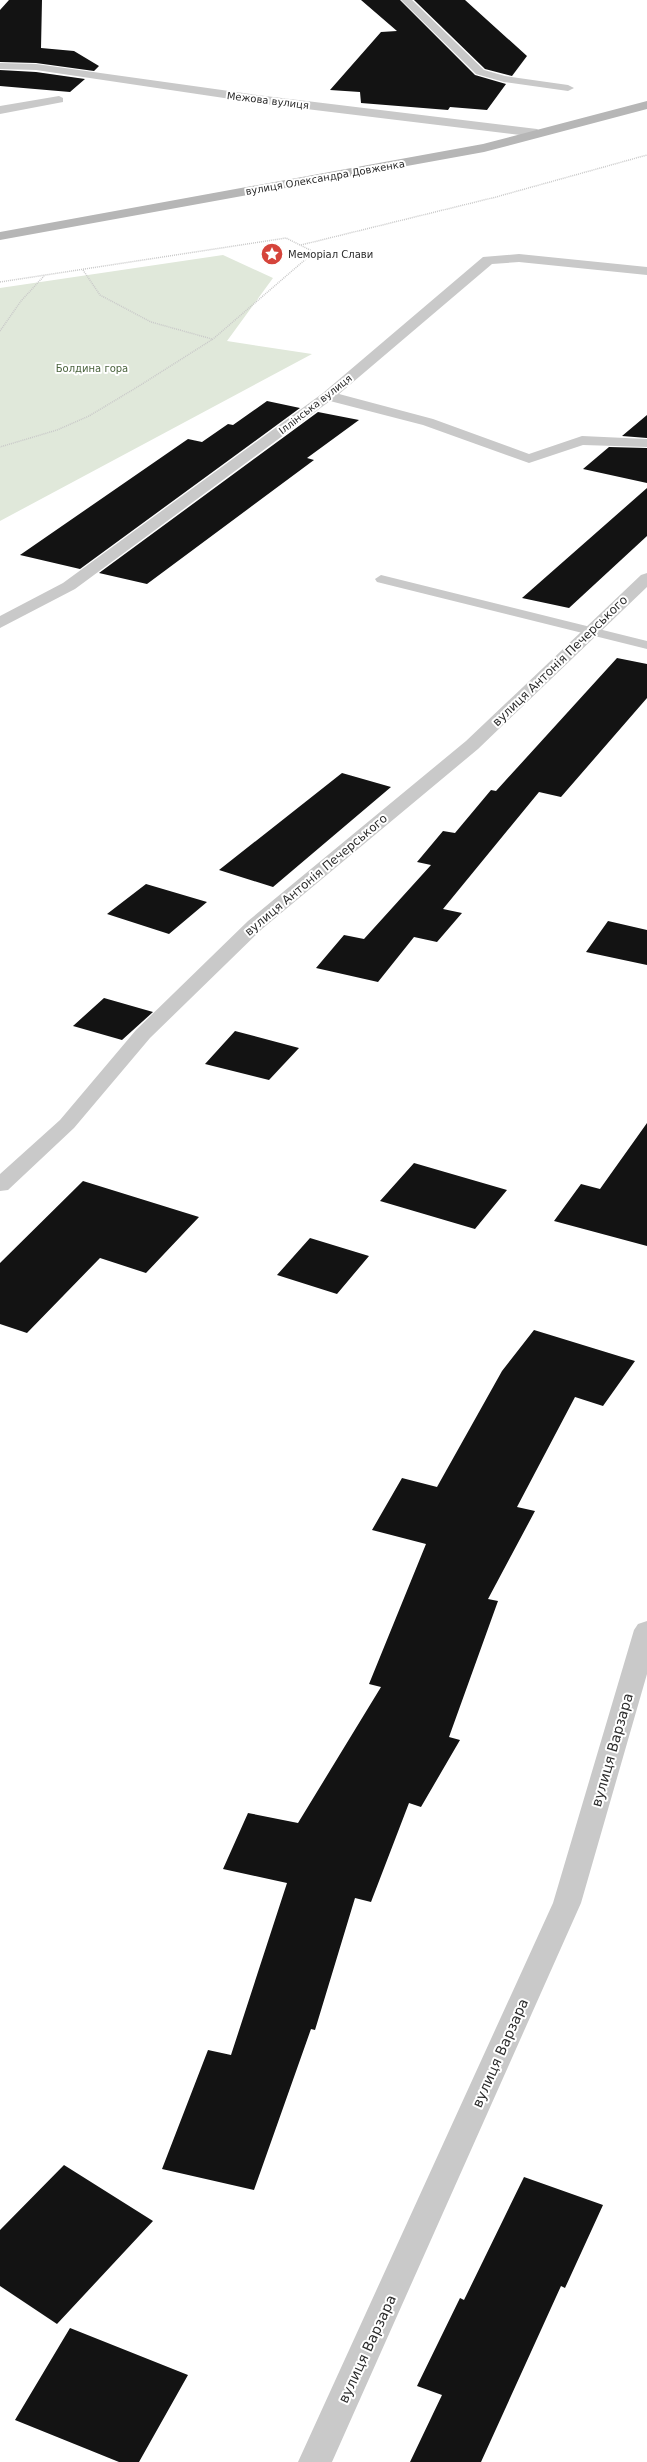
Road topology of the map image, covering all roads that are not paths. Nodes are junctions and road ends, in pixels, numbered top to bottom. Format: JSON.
{"nodes":[{"id":1,"x":406,"y":0,"type":"edge"},
{"id":2,"x":0,"y":66,"type":"edge"},
{"id":3,"x":568,"y":88,"type":"dead end"},
{"id":4,"x":59,"y":100,"type":"dead end"},
{"id":5,"x":647,"y":105,"type":"edge"},
{"id":6,"x":0,"y":110,"type":"edge"},
{"id":7,"x":536,"y":134,"type":"junction"},
{"id":8,"x":0,"y":236,"type":"edge"},
{"id":9,"x":647,"y":270,"type":"edge"},
{"id":10,"x":328,"y":396,"type":"junction"},
{"id":11,"x":647,"y":443,"type":"edge"},
{"id":12,"x":647,"y":578,"type":"edge"},
{"id":13,"x":381,"y":579,"type":"dead end"},
{"id":14,"x":0,"y":623,"type":"edge"},
{"id":15,"x":590,"y":632,"type":"junction"},
{"id":16,"x":647,"y":645,"type":"edge"},
{"id":17,"x":0,"y":1185,"type":"edge"},
{"id":18,"x":647,"y":1630,"type":"edge"},
{"id":19,"x":641,"y":1676,"type":"edge"},
{"id":20,"x":314,"y":2462,"type":"edge"}],
"edges":[{"from":1,"to":3,"type":"street"},
{"from":2,"to":7,"type":"street","name":"Межова вулиця"},
{"from":4,"to":6,"type":"street"},
{"from":5,"to":7,"type":"main road","name":"вулиця Олександра Довженка"},
{"from":7,"to":8,"type":"main road","name":"вулиця Олександра Довженка"},
{"from":9,"to":10,"type":"street","name":"Іллінська вулиця"},
{"from":10,"to":11,"type":"street"},
{"from":10,"to":14,"type":"street","name":"Іллінська вулиця"},
{"from":12,"to":15,"type":"street","name":"вулиця Антонія Печерського"},
{"from":13,"to":15,"type":"lane"},
{"from":15,"to":16,"type":"lane"},
{"from":15,"to":17,"type":"street","name":"вулиця Антонія Печерського"},
{"from":18,"to":19,"type":"street","name":"вулиця Варзара"},
{"from":19,"to":20,"type":"street","name":"вулиця Варзара"}]}
